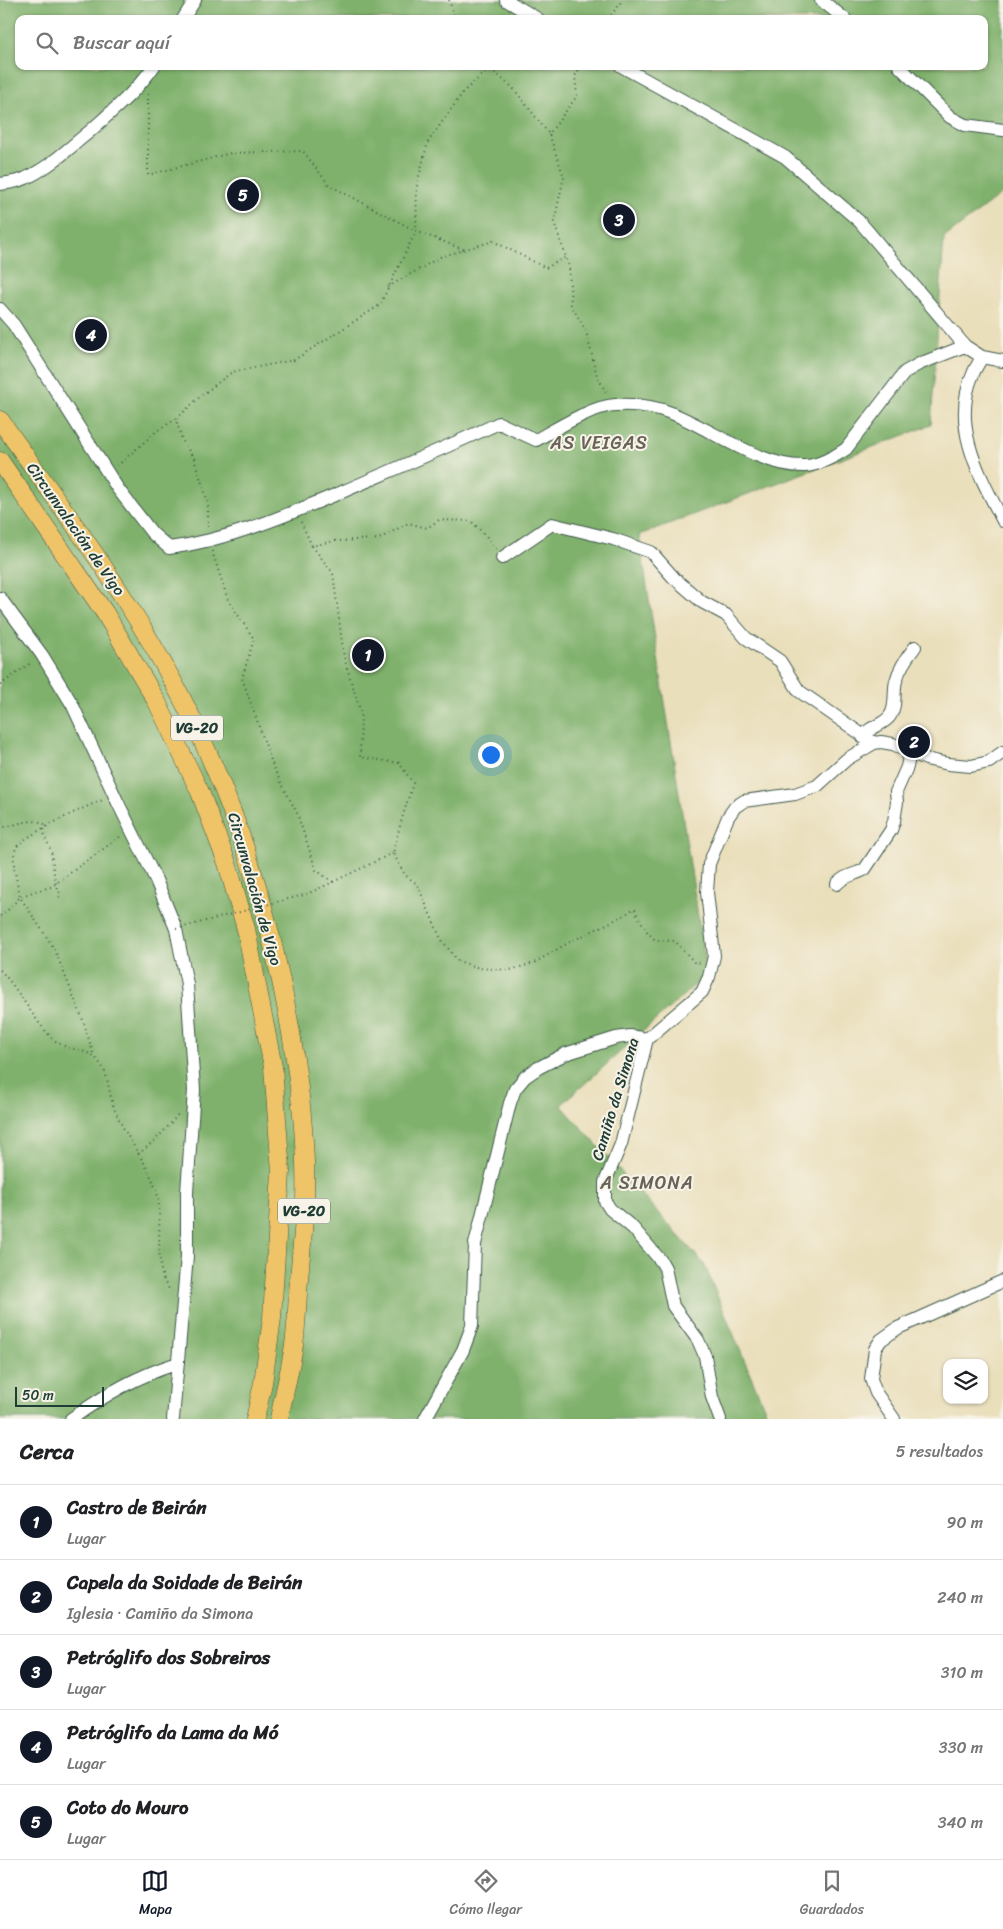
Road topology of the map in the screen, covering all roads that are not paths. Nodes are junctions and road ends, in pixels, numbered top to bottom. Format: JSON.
{"nodes":[{"id":1,"x":195,"y":0,"type":"edge"},
{"id":2,"x":506,"y":0,"type":"edge"},
{"id":3,"x":821,"y":0,"type":"edge"},
{"id":4,"x":186,"y":15,"type":"edge"},
{"id":5,"x":531,"y":15,"type":"edge"},
{"id":6,"x":840,"y":15,"type":"edge"},
{"id":7,"x":628,"y":70,"type":"edge"},
{"id":8,"x":903,"y":70,"type":"edge"},
{"id":9,"x":151,"y":71,"type":"edge"},
{"id":10,"x":1003,"y":130,"type":"edge"},
{"id":11,"x":0,"y":184,"type":"edge"},
{"id":12,"x":0,"y":309,"type":"edge"},
{"id":13,"x":965,"y":346,"type":"junction"},
{"id":14,"x":982,"y":357,"type":"junction"},
{"id":15,"x":1003,"y":361,"type":"edge"},
{"id":16,"x":0,"y":420,"type":"edge"},
{"id":17,"x":0,"y":461,"type":"edge"},
{"id":18,"x":1003,"y":521,"type":"edge"},
{"id":19,"x":502,"y":558,"type":"road end"},
{"id":20,"x":0,"y":598,"type":"edge"},
{"id":21,"x":914,"y":647,"type":"dead end"},
{"id":22,"x":868,"y":740,"type":"junction"},
{"id":23,"x":910,"y":752,"type":"junction"},
{"id":24,"x":1003,"y":752,"type":"edge"},
{"id":25,"x":837,"y":884,"type":"dead end"},
{"id":26,"x":647,"y":1039,"type":"junction"},
{"id":27,"x":1003,"y":1281,"type":"edge"},
{"id":28,"x":178,"y":1364,"type":"junction"},
{"id":29,"x":71,"y":1419,"type":"edge"},
{"id":30,"x":173,"y":1419,"type":"edge"},
{"id":31,"x":255,"y":1419,"type":"edge"},
{"id":32,"x":279,"y":1419,"type":"edge"},
{"id":33,"x":425,"y":1419,"type":"edge"},
{"id":34,"x":720,"y":1419,"type":"edge"},
{"id":35,"x":894,"y":1419,"type":"edge"}],
"edges":[{"from":1,"to":4,"type":"street"},
{"from":2,"to":5,"type":"street"},
{"from":3,"to":6,"type":"street"},
{"from":7,"to":13,"type":"street"},
{"from":8,"to":10,"type":"street"},
{"from":9,"to":11,"type":"street"},
{"from":12,"to":13,"type":"street"},
{"from":13,"to":14,"type":"street"},
{"from":14,"to":15,"type":"street"},
{"from":14,"to":18,"type":"street"},
{"from":16,"to":32,"type":"highway","name":"Circunvalación de Vigo","number":"VG-20"},
{"from":17,"to":31,"type":"highway","name":"Circunvalación de Vigo","number":"VG-20"},
{"from":19,"to":22,"type":"street"},
{"from":20,"to":28,"type":"street"},
{"from":21,"to":22,"type":"street","name":"Camiño da Simona"},
{"from":22,"to":23,"type":"street"},
{"from":22,"to":26,"type":"street","name":"Camiño da Simona"},
{"from":23,"to":24,"type":"street"},
{"from":23,"to":25,"type":"street"},
{"from":26,"to":33,"type":"street"},
{"from":26,"to":34,"type":"street","name":"Camiño da Simona"},
{"from":27,"to":35,"type":"street"},
{"from":28,"to":29,"type":"street"},
{"from":28,"to":30,"type":"street"}]}
